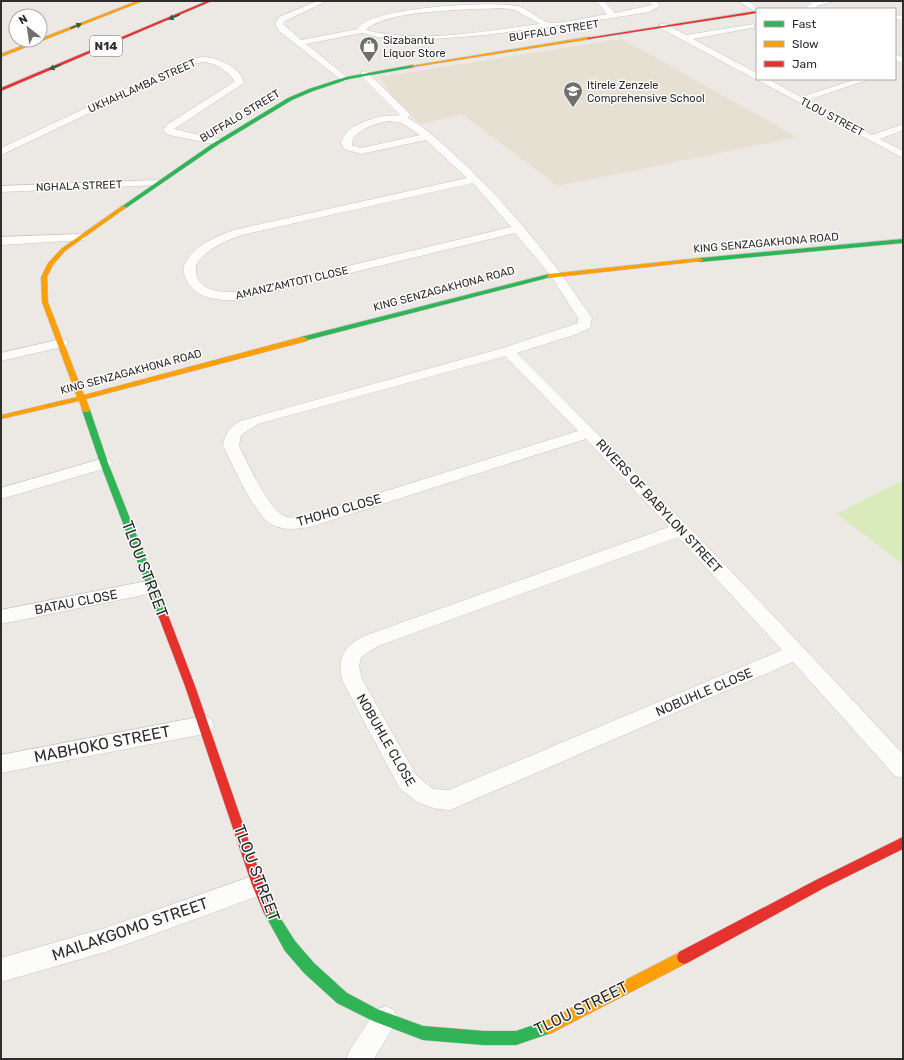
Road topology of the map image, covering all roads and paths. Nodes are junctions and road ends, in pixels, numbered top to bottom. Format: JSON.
{"nodes":[{"id":1,"x":141,"y":1,"type":"edge"},
{"id":2,"x":210,"y":1,"type":"edge"},
{"id":3,"x":323,"y":1,"type":"edge"},
{"id":4,"x":600,"y":1,"type":"edge"},
{"id":5,"x":653,"y":1,"type":"edge"},
{"id":6,"x":742,"y":1,"type":"edge"},
{"id":7,"x":831,"y":1,"type":"edge"},
{"id":8,"x":810,"y":8,"type":"edge"},
{"id":9,"x":756,"y":9,"type":"edge"},
{"id":10,"x":756,"y":10,"type":"edge"},
{"id":11,"x":612,"y":15,"type":"junction"},
{"id":12,"x":548,"y":25,"type":"junction"},
{"id":13,"x":663,"y":26,"type":"junction"},
{"id":14,"x":751,"y":26,"type":"dead end"},
{"id":15,"x":362,"y":31,"type":"junction"},
{"id":16,"x":685,"y":38,"type":"junction"},
{"id":17,"x":299,"y":43,"type":"junction"},
{"id":18,"x":1,"y":56,"type":"edge"},
{"id":19,"x":752,"y":65,"type":"dead end"},
{"id":20,"x":741,"y":68,"type":"junction"},
{"id":21,"x":364,"y":74,"type":"junction"},
{"id":22,"x":756,"y":76,"type":"edge"},
{"id":23,"x":344,"y":79,"type":"junction"},
{"id":24,"x":763,"y":80,"type":"edge"},
{"id":25,"x":863,"y":80,"type":"edge"},
{"id":26,"x":1,"y":90,"type":"edge"},
{"id":27,"x":800,"y":100,"type":"junction"},
{"id":28,"x":402,"y":120,"type":"junction"},
{"id":29,"x":903,"y":127,"type":"edge"},
{"id":30,"x":426,"y":137,"type":"junction"},
{"id":31,"x":872,"y":138,"type":"junction"},
{"id":32,"x":218,"y":142,"type":"junction"},
{"id":33,"x":1,"y":152,"type":"edge"},
{"id":34,"x":903,"y":155,"type":"edge"},
{"id":35,"x":475,"y":179,"type":"junction"},
{"id":36,"x":156,"y":183,"type":"junction"},
{"id":37,"x":1,"y":189,"type":"edge"},
{"id":38,"x":518,"y":229,"type":"junction"},
{"id":39,"x":80,"y":238,"type":"junction"},
{"id":40,"x":1,"y":241,"type":"edge"},
{"id":41,"x":903,"y":242,"type":"edge"},
{"id":42,"x":556,"y":274,"type":"junction"},
{"id":43,"x":61,"y":343,"type":"junction"},
{"id":44,"x":508,"y":351,"type":"junction"},
{"id":45,"x":1,"y":357,"type":"edge"},
{"id":46,"x":82,"y":398,"type":"junction"},
{"id":47,"x":1,"y":417,"type":"edge"},
{"id":48,"x":589,"y":433,"type":"junction"},
{"id":49,"x":104,"y":463,"type":"junction"},
{"id":50,"x":1,"y":494,"type":"edge"},
{"id":51,"x":681,"y":529,"type":"junction"},
{"id":52,"x":152,"y":587,"type":"junction"},
{"id":53,"x":1,"y":616,"type":"edge"},
{"id":54,"x":797,"y":652,"type":"junction"},
{"id":55,"x":204,"y":725,"type":"junction"},
{"id":56,"x":1,"y":764,"type":"edge"},
{"id":57,"x":903,"y":769,"type":"edge"},
{"id":58,"x":903,"y":843,"type":"edge"},
{"id":59,"x":258,"y":885,"type":"junction"},
{"id":60,"x":1,"y":970,"type":"edge"},
{"id":61,"x":385,"y":1019,"type":"junction"},
{"id":62,"x":359,"y":1059,"type":"edge"}],
"edges":[{"from":18,"to":1,"type":"main road","number":"N14","one_way":true},
{"from":2,"to":26,"type":"main road","number":"N14","one_way":true},
{"from":3,"to":17,"type":"street"},
{"from":4,"to":11,"type":"street"},
{"from":5,"to":11,"type":"street"},
{"from":6,"to":9,"type":"street"},
{"from":7,"to":8,"type":"street"},
{"from":10,"to":13,"type":"main road","name":"BUFFALO STREET"},
{"from":11,"to":12,"type":"street"},
{"from":12,"to":15,"type":"street"},
{"from":12,"to":15,"type":"street"},
{"from":13,"to":16,"type":"street"},
{"from":13,"to":21,"type":"main road","name":"BUFFALO STREET"},
{"from":14,"to":16,"type":"street"},
{"from":15,"to":17,"type":"street"},
{"from":16,"to":20,"type":"street"},
{"from":17,"to":23,"type":"street"},
{"from":19,"to":20,"type":"street"},
{"from":20,"to":22,"type":"street"},
{"from":21,"to":23,"type":"main road","name":"BUFFALO STREET"},
{"from":21,"to":28,"type":"street"},
{"from":23,"to":32,"type":"main road","name":"BUFFALO STREET"},
{"from":24,"to":27,"type":"street","name":"TLOU STREET"},
{"from":25,"to":27,"type":"street"},
{"from":27,"to":31,"type":"street","name":"TLOU STREET"},
{"from":28,"to":30,"type":"street"},
{"from":28,"to":30,"type":"street"},
{"from":29,"to":31,"type":"street"},
{"from":30,"to":35,"type":"street"},
{"from":31,"to":34,"type":"street","name":"TLOU STREET"},
{"from":32,"to":33,"type":"street","name":"UKHAHLAMBA STREET"},
{"from":32,"to":36,"type":"main road","name":"BUFFALO STREET"},
{"from":35,"to":38,"type":"street"},
{"from":35,"to":38,"type":"street","name":"AMANZ'AMTOTI CLOSE"},
{"from":36,"to":37,"type":"street","name":"NGHALA STREET"},
{"from":36,"to":39,"type":"main road","name":"BUFFALO STREET"},
{"from":38,"to":42,"type":"street"},
{"from":39,"to":40,"type":"street"},
{"from":39,"to":43,"type":"main road","name":"BUFFALO STREET"},
{"from":41,"to":42,"type":"main road","name":"KING SENZAGAKHONA ROAD"},
{"from":42,"to":44,"type":"street"},
{"from":42,"to":46,"type":"main road","name":"KING SENZAGAKHONA ROAD"},
{"from":43,"to":45,"type":"street"},
{"from":43,"to":46,"type":"main road","name":"BUFFALO STREET"},
{"from":44,"to":48,"type":"street","name":"RIVERS OF BABYLON STREET"},
{"from":44,"to":48,"type":"street","name":"THOHO CLOSE"},
{"from":46,"to":47,"type":"main road","name":"KING SENZAGAKHONA ROAD"},
{"from":46,"to":49,"type":"main road","name":"TLOU STREET"},
{"from":48,"to":51,"type":"street","name":"RIVERS OF BABYLON STREET"},
{"from":49,"to":50,"type":"street"},
{"from":49,"to":52,"type":"main road","name":"TLOU STREET"},
{"from":51,"to":54,"type":"street","name":"RIVERS OF BABYLON STREET"},
{"from":51,"to":54,"type":"street","name":"NOBUHLE CLOSE"},
{"from":52,"to":53,"type":"street","name":"BATAU CLOSE"},
{"from":52,"to":55,"type":"main road","name":"TLOU STREET"},
{"from":54,"to":57,"type":"street","name":"RIVERS OF BABYLON STREET"},
{"from":55,"to":56,"type":"street","name":"MABHOKO STREET"},
{"from":55,"to":59,"type":"main road","name":"TLOU STREET"},
{"from":58,"to":61,"type":"main road","name":"TLOU STREET"},
{"from":59,"to":60,"type":"street","name":"MAILAKGOMO STREET"},
{"from":59,"to":61,"type":"main road","name":"TLOU STREET"},
{"from":61,"to":62,"type":"street"}]}
